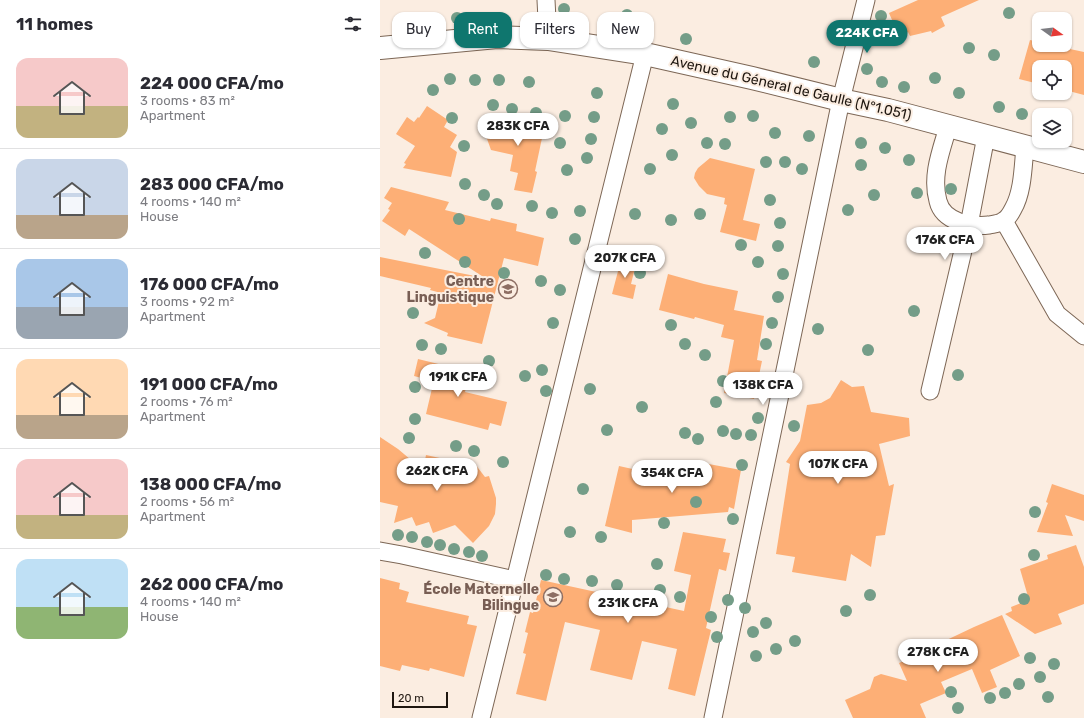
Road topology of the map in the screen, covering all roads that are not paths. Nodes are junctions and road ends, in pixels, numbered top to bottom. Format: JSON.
{"nodes":[{"id":1,"x":546,"y":0,"type":"edge"},
{"id":2,"x":866,"y":0,"type":"edge"},
{"id":3,"x":547,"y":12,"type":"edge"},
{"id":4,"x":520,"y":38,"type":"edge"},
{"id":5,"x":589,"y":45,"type":"edge"},
{"id":6,"x":380,"y":48,"type":"edge"},
{"id":7,"x":645,"y":54,"type":"junction"},
{"id":8,"x":841,"y":100,"type":"junction"},
{"id":9,"x":948,"y":127,"type":"junction"},
{"id":10,"x":986,"y":136,"type":"junction"},
{"id":11,"x":1025,"y":147,"type":"junction"},
{"id":12,"x":1084,"y":162,"type":"edge"},
{"id":13,"x":1004,"y":221,"type":"junction"},
{"id":14,"x":969,"y":225,"type":"junction"},
{"id":15,"x":1084,"y":336,"type":"edge"},
{"id":16,"x":930,"y":391,"type":"dead end"},
{"id":17,"x":380,"y":551,"type":"edge"},
{"id":18,"x":515,"y":580,"type":"junction"},
{"id":19,"x":482,"y":718,"type":"edge"},
{"id":20,"x":713,"y":718,"type":"edge"}],
"edges":[{"from":1,"to":3,"type":"street"},
{"from":2,"to":8,"type":"street"},
{"from":4,"to":6,"type":"main road","name":"Avenue du Géneral de Gaulle (N°1.051)"},
{"from":5,"to":7,"type":"main road","name":"Avenue du Géneral de Gaulle (N°1.051)"},
{"from":7,"to":8,"type":"main road","name":"Avenue du Géneral de Gaulle (N°1.051)"},
{"from":7,"to":18,"type":"street"},
{"from":8,"to":9,"type":"main road","name":"Avenue du Géneral de Gaulle (N°1.051)"},
{"from":8,"to":20,"type":"street"},
{"from":9,"to":10,"type":"main road","name":"Avenue du Géneral de Gaulle (N°1.051)"},
{"from":9,"to":14,"type":"street"},
{"from":10,"to":11,"type":"main road","name":"Avenue du Géneral de Gaulle (N°1.051)"},
{"from":10,"to":14,"type":"street"},
{"from":11,"to":12,"type":"main road","name":"Avenue du Géneral de Gaulle (N°1.051)"},
{"from":11,"to":13,"type":"street"},
{"from":13,"to":14,"type":"street"},
{"from":13,"to":15,"type":"street"},
{"from":14,"to":16,"type":"street"},
{"from":17,"to":18,"type":"street"},
{"from":18,"to":19,"type":"street"}]}
